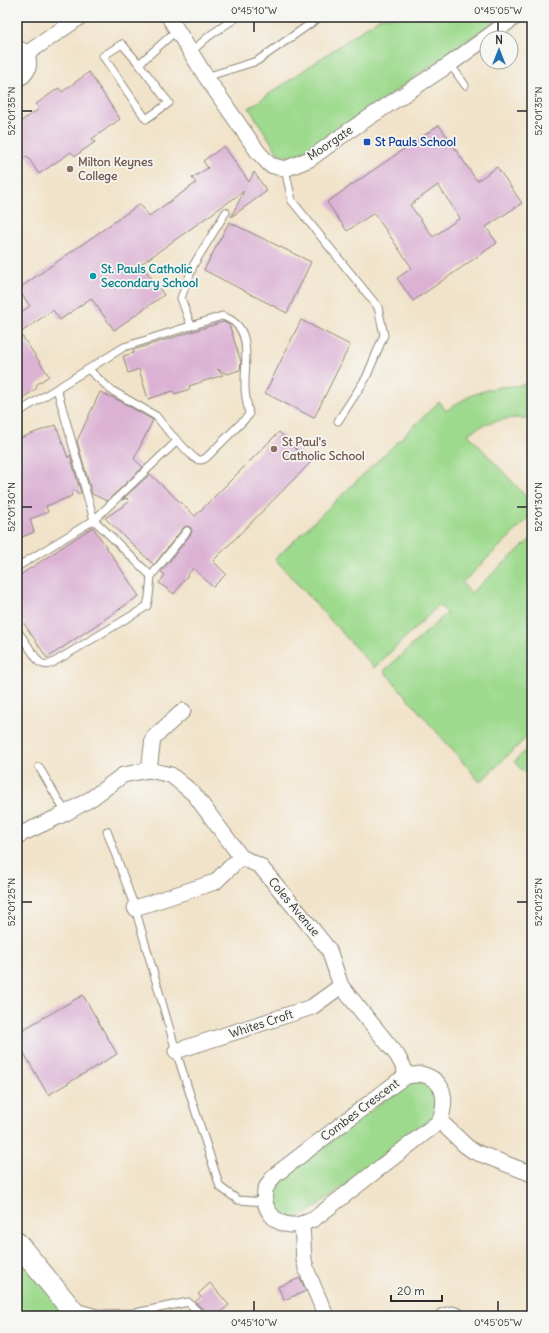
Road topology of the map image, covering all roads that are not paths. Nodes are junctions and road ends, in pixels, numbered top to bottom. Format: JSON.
{"nodes":[{"id":1,"x":80,"y":17,"type":"edge"},
{"id":2,"x":169,"y":17,"type":"edge"},
{"id":3,"x":237,"y":17,"type":"edge"},
{"id":4,"x":320,"y":17,"type":"edge"},
{"id":5,"x":515,"y":17,"type":"edge"},
{"id":6,"x":177,"y":30,"type":"junction"},
{"id":7,"x":500,"y":30,"type":"edge"},
{"id":8,"x":479,"y":46,"type":"edge"},
{"id":9,"x":22,"y":51,"type":"edge"},
{"id":10,"x":191,"y":52,"type":"junction"},
{"id":11,"x":139,"y":64,"type":"junction"},
{"id":12,"x":450,"y":64,"type":"junction"},
{"id":13,"x":206,"y":77,"type":"junction"},
{"id":14,"x":17,"y":79,"type":"edge"},
{"id":15,"x":464,"y":85,"type":"dead end"},
{"id":16,"x":285,"y":169,"type":"junction"},
{"id":17,"x":226,"y":212,"type":"dead end"},
{"id":18,"x":191,"y":326,"type":"junction"},
{"id":19,"x":88,"y":370,"type":"junction"},
{"id":20,"x":57,"y":389,"type":"junction"},
{"id":21,"x":17,"y":413,"type":"edge"},
{"id":22,"x":338,"y":421,"type":"dead end"},
{"id":23,"x":177,"y":441,"type":"junction"},
{"id":24,"x":94,"y":520,"type":"junction"},
{"id":25,"x":187,"y":531,"type":"dead end"},
{"id":26,"x":17,"y":567,"type":"edge"},
{"id":27,"x":151,"y":576,"type":"junction"},
{"id":28,"x":17,"y":630,"type":"edge"},
{"id":29,"x":183,"y":711,"type":"dead end"},
{"id":30,"x":39,"y":767,"type":"dead end"},
{"id":31,"x":149,"y":770,"type":"junction"},
{"id":32,"x":66,"y":813,"type":"junction"},
{"id":33,"x":107,"y":831,"type":"dead end"},
{"id":34,"x":17,"y":836,"type":"edge"},
{"id":35,"x":240,"y":857,"type":"junction"},
{"id":36,"x":135,"y":908,"type":"junction"},
{"id":37,"x":341,"y":986,"type":"junction"},
{"id":38,"x":176,"y":1051,"type":"junction"},
{"id":39,"x":407,"y":1076,"type":"junction"},
{"id":40,"x":440,"y":1121,"type":"junction"},
{"id":41,"x":532,"y":1174,"type":"edge"},
{"id":42,"x":265,"y":1202,"type":"junction"},
{"id":43,"x":302,"y":1224,"type":"junction"},
{"id":44,"x":17,"y":1243,"type":"edge"},
{"id":45,"x":72,"y":1310,"type":"edge"},
{"id":46,"x":137,"y":1314,"type":"edge"},
{"id":47,"x":202,"y":1316,"type":"edge"},
{"id":48,"x":326,"y":1316,"type":"edge"},
{"id":49,"x":443,"y":1316,"type":"edge"},
{"id":50,"x":458,"y":1316,"type":"edge"}],
"edges":[{"from":1,"to":9,"type":"street"},
{"from":2,"to":6,"type":"street"},
{"from":3,"to":10,"type":"lane"},
{"from":4,"to":13,"type":"lane"},
{"from":5,"to":7,"type":"street","name":"Moorgate"},
{"from":6,"to":10,"type":"street"},
{"from":6,"to":11,"type":"lane"},
{"from":8,"to":12,"type":"street","name":"Moorgate"},
{"from":9,"to":14,"type":"street"},
{"from":10,"to":13,"type":"street"},
{"from":11,"to":11,"type":"lane"},
{"from":12,"to":15,"type":"lane"},
{"from":12,"to":16,"type":"street","name":"Moorgate"},
{"from":13,"to":16,"type":"street"},
{"from":16,"to":22,"type":"lane"},
{"from":17,"to":18,"type":"lane"},
{"from":18,"to":19,"type":"lane"},
{"from":18,"to":23,"type":"lane"},
{"from":19,"to":20,"type":"lane"},
{"from":19,"to":23,"type":"lane"},
{"from":20,"to":21,"type":"lane"},
{"from":20,"to":24,"type":"lane"},
{"from":23,"to":24,"type":"lane"},
{"from":24,"to":26,"type":"lane"},
{"from":24,"to":27,"type":"lane"},
{"from":25,"to":27,"type":"lane"},
{"from":27,"to":28,"type":"lane"},
{"from":29,"to":31,"type":"street"},
{"from":30,"to":32,"type":"lane"},
{"from":31,"to":32,"type":"street","name":"Coles Avenue"},
{"from":31,"to":35,"type":"street","name":"Coles Avenue"},
{"from":32,"to":34,"type":"street","name":"Coles Avenue"},
{"from":33,"to":36,"type":"lane"},
{"from":35,"to":36,"type":"street"},
{"from":35,"to":37,"type":"street","name":"Coles Avenue"},
{"from":36,"to":38,"type":"lane"},
{"from":37,"to":38,"type":"street","name":"Whites Croft"},
{"from":37,"to":39,"type":"street","name":"Coles Avenue"},
{"from":38,"to":42,"type":"lane"},
{"from":39,"to":40,"type":"street","name":"Combes Crescent"},
{"from":39,"to":42,"type":"street","name":"Combes Crescent"},
{"from":40,"to":41,"type":"street"},
{"from":40,"to":43,"type":"street"},
{"from":42,"to":43,"type":"street"},
{"from":43,"to":48,"type":"street"},
{"from":44,"to":45,"type":"street"},
{"from":45,"to":46,"type":"lane"},
{"from":46,"to":47,"type":"lane"},
{"from":49,"to":50,"type":"street"}]}
